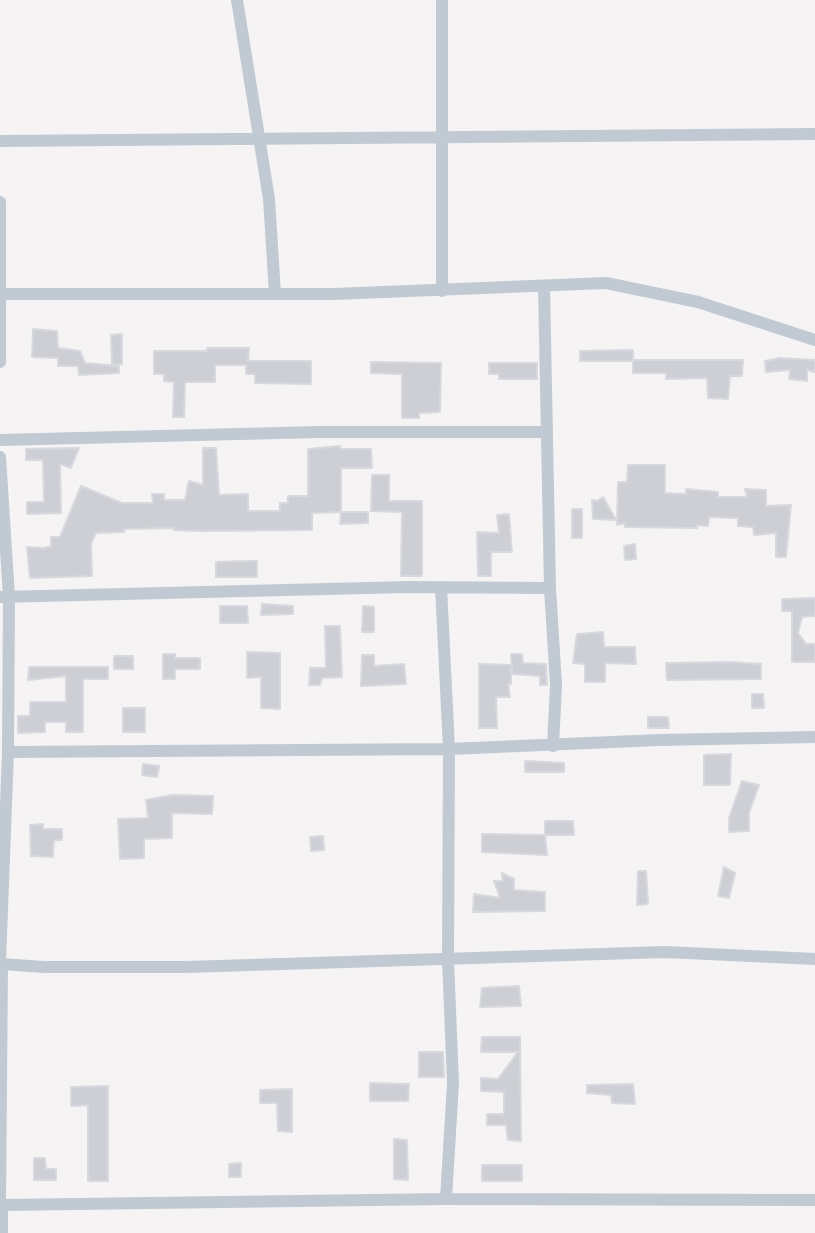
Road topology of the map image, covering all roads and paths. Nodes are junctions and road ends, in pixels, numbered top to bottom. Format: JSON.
{"nodes":[{"id":1,"x":237,"y":0,"type":"edge"},
{"id":2,"x":442,"y":0,"type":"edge"},
{"id":3,"x":815,"y":134,"type":"edge"},
{"id":4,"x":442,"y":135,"type":"junction"},
{"id":5,"x":258,"y":139,"type":"junction"},
{"id":6,"x":0,"y":141,"type":"edge"},
{"id":7,"x":0,"y":202,"type":"edge"},
{"id":8,"x":544,"y":286,"type":"junction"},
{"id":9,"x":442,"y":291,"type":"junction"},
{"id":10,"x":0,"y":294,"type":"edge"},
{"id":11,"x":275,"y":294,"type":"junction"},
{"id":12,"x":815,"y":340,"type":"edge"},
{"id":13,"x":0,"y":362,"type":"edge"},
{"id":14,"x":547,"y":432,"type":"junction"},
{"id":15,"x":0,"y":440,"type":"edge"},
{"id":16,"x":0,"y":457,"type":"edge"},
{"id":17,"x":441,"y":587,"type":"junction"},
{"id":18,"x":550,"y":588,"type":"junction"},
{"id":19,"x":5,"y":597,"type":"edge"},
{"id":20,"x":815,"y":737,"type":"edge"},
{"id":21,"x":553,"y":746,"type":"junction"},
{"id":22,"x":449,"y":749,"type":"junction"},
{"id":23,"x":8,"y":752,"type":"junction"},
{"id":24,"x":815,"y":959,"type":"edge"},
{"id":25,"x":447,"y":960,"type":"junction"},
{"id":26,"x":1,"y":963,"type":"edge"},
{"id":27,"x":446,"y":1199,"type":"junction"},
{"id":28,"x":815,"y":1200,"type":"edge"},
{"id":29,"x":1,"y":1205,"type":"edge"},
{"id":30,"x":2,"y":1233,"type":"edge"}],
"edges":[{"from":1,"to":5,"type":"street"},
{"from":2,"to":4,"type":"street"},
{"from":3,"to":4,"type":"street"},
{"from":4,"to":5,"type":"street"},
{"from":4,"to":9,"type":"street"},
{"from":5,"to":6,"type":"street"},
{"from":5,"to":11,"type":"street"},
{"from":7,"to":10,"type":"street"},
{"from":8,"to":9,"type":"street"},
{"from":8,"to":12,"type":"street"},
{"from":8,"to":14,"type":"street"},
{"from":9,"to":11,"type":"street"},
{"from":10,"to":11,"type":"street"},
{"from":10,"to":13,"type":"street"},
{"from":14,"to":15,"type":"street"},
{"from":14,"to":18,"type":"street"},
{"from":16,"to":19,"type":"street"},
{"from":17,"to":18,"type":"street"},
{"from":17,"to":19,"type":"street"},
{"from":17,"to":22,"type":"street"},
{"from":18,"to":21,"type":"street"},
{"from":19,"to":23,"type":"street"},
{"from":20,"to":21,"type":"street"},
{"from":21,"to":22,"type":"street"},
{"from":22,"to":23,"type":"street"},
{"from":22,"to":25,"type":"street"},
{"from":23,"to":26,"type":"street"},
{"from":24,"to":25,"type":"street"},
{"from":25,"to":26,"type":"street"},
{"from":25,"to":27,"type":"street"},
{"from":26,"to":29,"type":"street"},
{"from":27,"to":28,"type":"street"},
{"from":27,"to":29,"type":"street"},
{"from":29,"to":30,"type":"street"}]}
